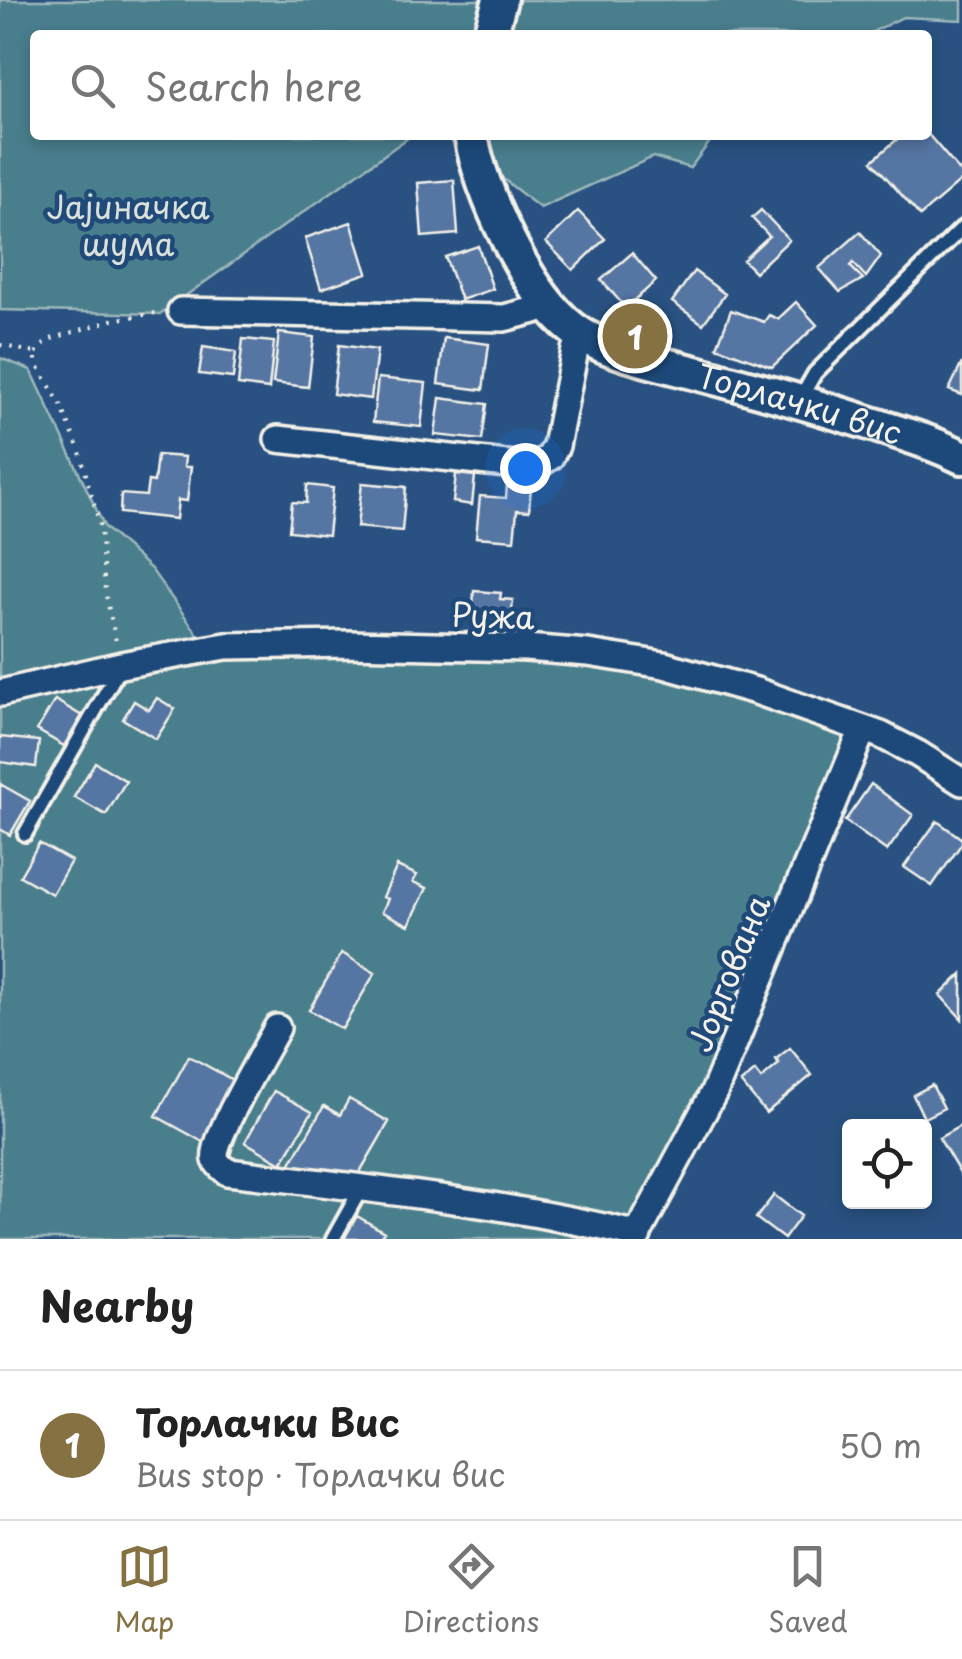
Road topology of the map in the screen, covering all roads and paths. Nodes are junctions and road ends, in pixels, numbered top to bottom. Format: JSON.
{"nodes":[{"id":1,"x":500,"y":0,"type":"edge"},
{"id":2,"x":491,"y":30,"type":"edge"},
{"id":3,"x":472,"y":140,"type":"edge"},
{"id":4,"x":962,"y":228,"type":"edge"},
{"id":5,"x":548,"y":303,"type":"junction"},
{"id":6,"x":181,"y":312,"type":"joint"},
{"id":7,"x":582,"y":335,"type":"junction"},
{"id":8,"x":0,"y":345,"type":"edge"},
{"id":9,"x":36,"y":353,"type":"junction"},
{"id":10,"x":800,"y":401,"type":"junction"},
{"id":11,"x":278,"y":439,"type":"dead end"},
{"id":12,"x":962,"y":456,"type":"edge"},
{"id":13,"x":122,"y":665,"type":"junction"},
{"id":14,"x":1,"y":693,"type":"edge"},
{"id":15,"x":863,"y":729,"type":"junction"},
{"id":16,"x":962,"y":782,"type":"edge"},
{"id":17,"x":24,"y":834,"type":"dead end"},
{"id":18,"x":277,"y":1028,"type":"dead end"},
{"id":19,"x":362,"y":1187,"type":"junction"},
{"id":20,"x":637,"y":1237,"type":"edge"},
{"id":21,"x":333,"y":1239,"type":"edge"}],
"edges":[{"from":1,"to":2,"type":"street"},
{"from":3,"to":5,"type":"street","name":"Торлачки вис"},
{"from":4,"to":10,"type":"lane"},
{"from":5,"to":6,"type":"street"},
{"from":5,"to":7,"type":"street","name":"Торлачки вис"},
{"from":6,"to":9,"type":"path"},
{"from":7,"to":10,"type":"street","name":"Торлачки вис"},
{"from":7,"to":11,"type":"street"},
{"from":8,"to":9,"type":"path"},
{"from":9,"to":13,"type":"path"},
{"from":10,"to":12,"type":"street","name":"Торлачки вис"},
{"from":13,"to":14,"type":"street","name":"Ружа"},
{"from":13,"to":15,"type":"street","name":"Ружа"},
{"from":13,"to":17,"type":"lane"},
{"from":15,"to":16,"type":"street","name":"Ружа"},
{"from":15,"to":20,"type":"street","name":"Јоргована"},
{"from":18,"to":19,"type":"street","name":"Јоргована"},
{"from":19,"to":20,"type":"street","name":"Јоргована"},
{"from":19,"to":21,"type":"lane"}]}
